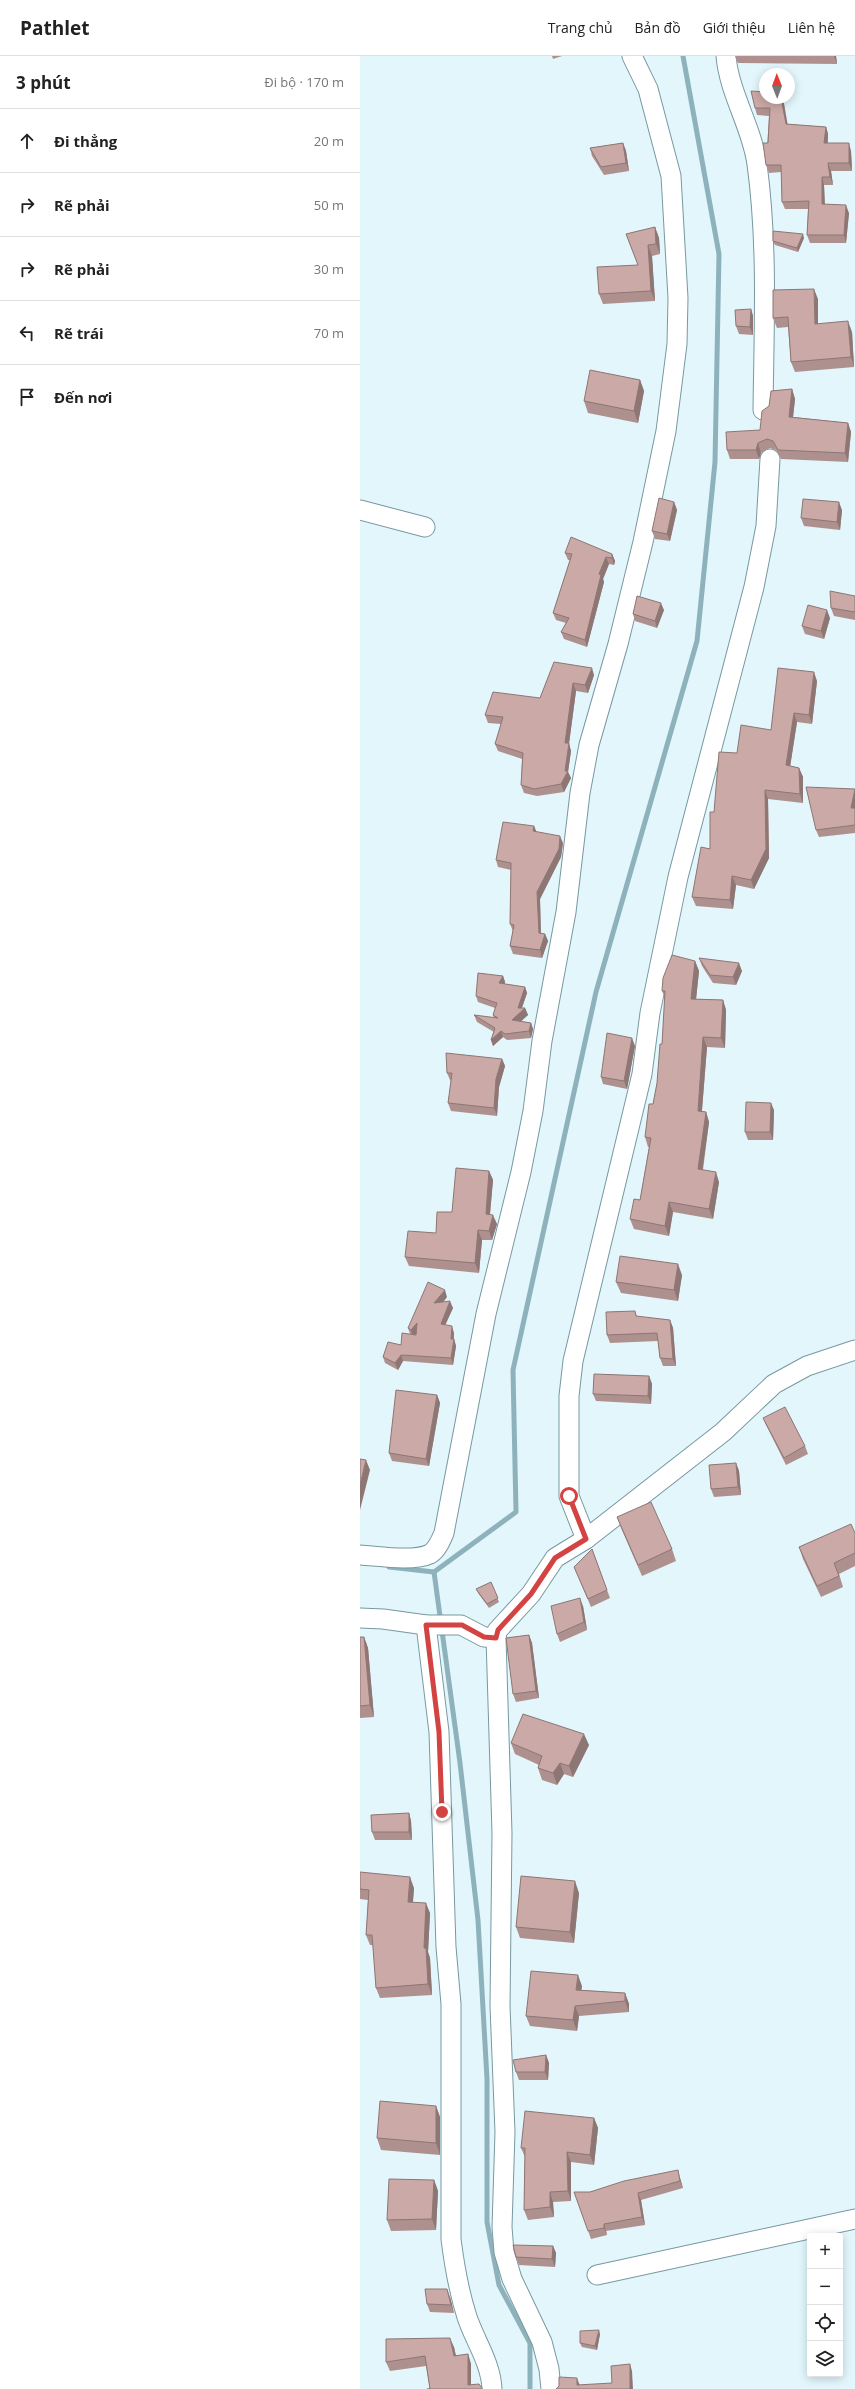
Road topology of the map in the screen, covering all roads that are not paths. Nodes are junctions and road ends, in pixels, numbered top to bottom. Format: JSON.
{"nodes":[{"id":1,"x":632,"y":56,"type":"edge"},
{"id":2,"x":726,"y":56,"type":"edge"},
{"id":3,"x":763,"y":410,"type":"edge"},
{"id":4,"x":770,"y":459,"type":"dead end"},
{"id":5,"x":360,"y":510,"type":"edge"},
{"id":6,"x":425,"y":527,"type":"dead end"},
{"id":7,"x":850,"y":1351,"type":"edge"},
{"id":8,"x":586,"y":1539,"type":"junction"},
{"id":9,"x":360,"y":1555,"type":"edge"},
{"id":10,"x":360,"y":1618,"type":"edge"},
{"id":11,"x":429,"y":1625,"type":"junction"},
{"id":12,"x":496,"y":1638,"type":"junction"},
{"id":13,"x":855,"y":2219,"type":"edge"},
{"id":14,"x":597,"y":2275,"type":"dead end"},
{"id":15,"x":492,"y":2389,"type":"edge"},
{"id":16,"x":551,"y":2389,"type":"edge"}],
"edges":[{"from":1,"to":9,"type":"street"},
{"from":2,"to":3,"type":"street"},
{"from":4,"to":8,"type":"street"},
{"from":5,"to":6,"type":"street"},
{"from":7,"to":8,"type":"street"},
{"from":8,"to":12,"type":"street"},
{"from":10,"to":11,"type":"street"},
{"from":11,"to":12,"type":"street"},
{"from":11,"to":15,"type":"street"},
{"from":12,"to":16,"type":"street"},
{"from":13,"to":14,"type":"street"}]}
